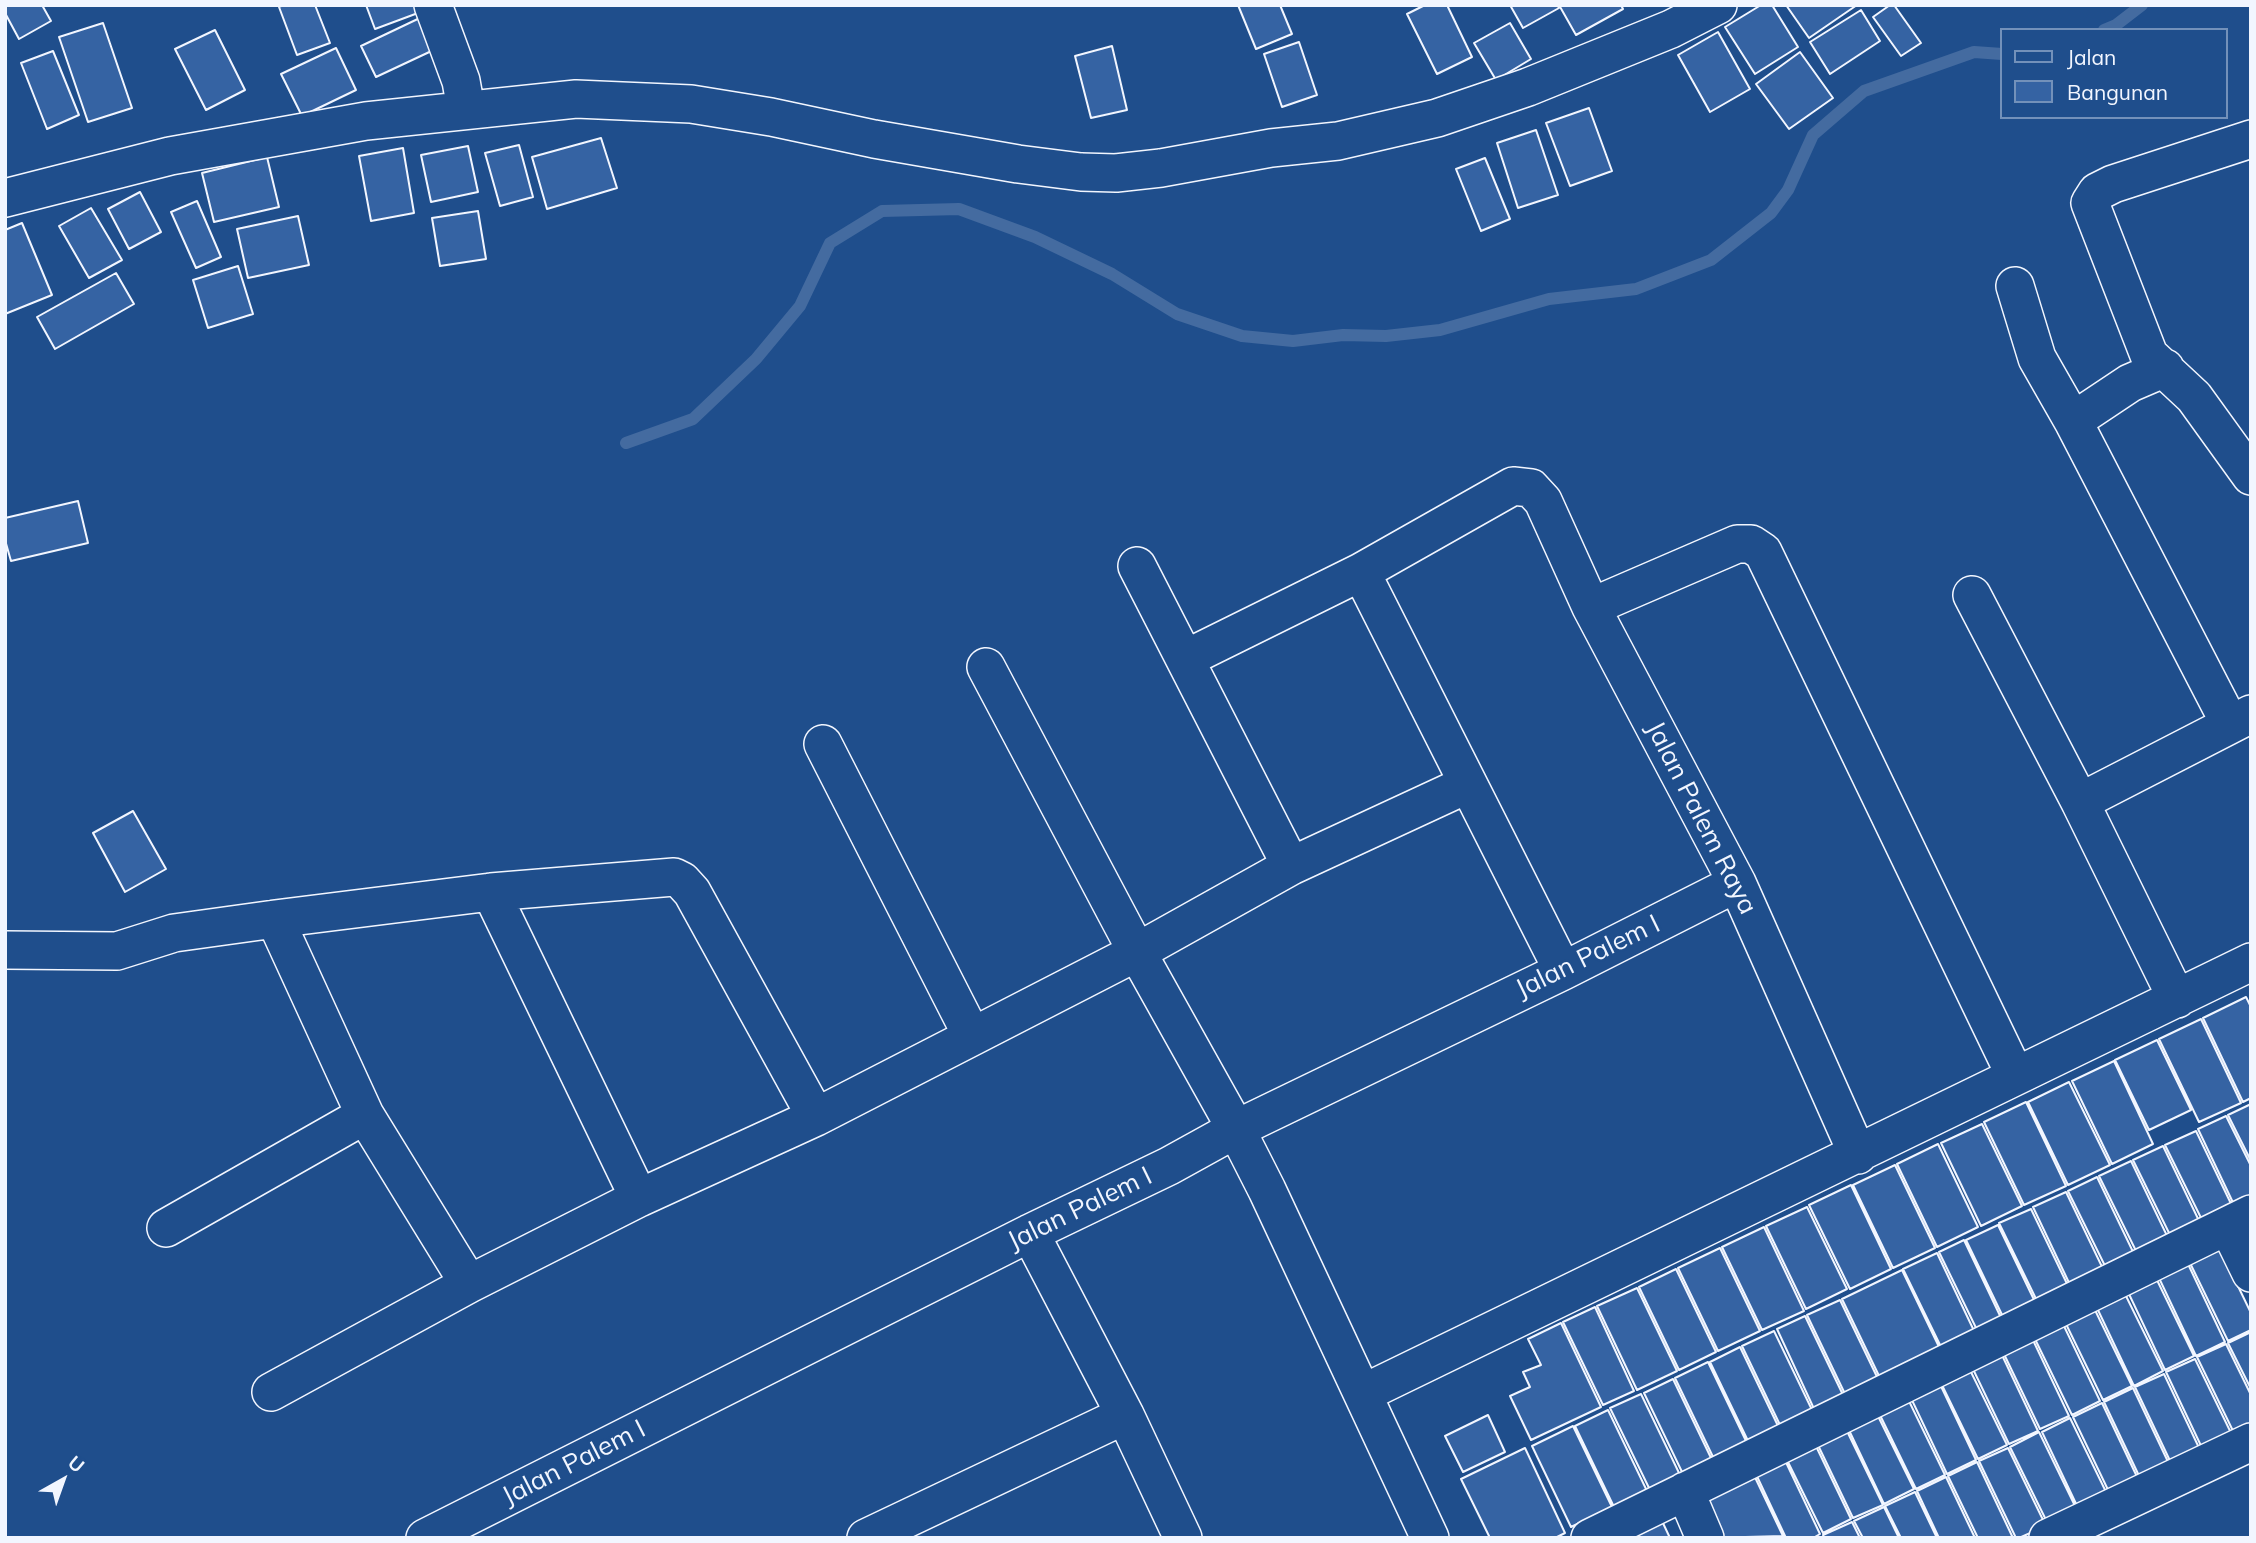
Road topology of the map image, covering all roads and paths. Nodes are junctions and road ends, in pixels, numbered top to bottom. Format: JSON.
{"nodes":[{"id":1,"x":433,"y":5,"type":"edge"},
{"id":2,"x":1718,"y":5,"type":"edge"},
{"id":3,"x":466,"y":109,"type":"junction"},
{"id":4,"x":2251,"y":139,"type":"edge"},
{"id":5,"x":5,"y":198,"type":"edge"},
{"id":6,"x":2015,"y":286,"type":"dead end"},
{"id":7,"x":2165,"y":368,"type":"junction"},
{"id":8,"x":2073,"y":421,"type":"junction"},
{"id":9,"x":2251,"y":476,"type":"edge"},
{"id":10,"x":1137,"y":566,"type":"dead end"},
{"id":11,"x":1362,"y":572,"type":"junction"},
{"id":12,"x":1972,"y":595,"type":"dead end"},
{"id":13,"x":1591,"y":607,"type":"junction"},
{"id":14,"x":1185,"y":659,"type":"junction"},
{"id":15,"x":986,"y":667,"type":"dead end"},
{"id":16,"x":2240,"y":719,"type":"edge"},
{"id":17,"x":823,"y":744,"type":"dead end"},
{"id":18,"x":1468,"y":784,"type":"junction"},
{"id":19,"x":2080,"y":802,"type":"junction"},
{"id":20,"x":1291,"y":866,"type":"junction"},
{"id":21,"x":1737,"y":883,"type":"junction"},
{"id":22,"x":491,"y":892,"type":"junction"},
{"id":23,"x":275,"y":919,"type":"junction"},
{"id":24,"x":5,"y":950,"type":"edge"},
{"id":25,"x":1137,"y":952,"type":"junction"},
{"id":26,"x":2251,"y":962,"type":"edge"},
{"id":27,"x":1563,"y":971,"type":"junction"},
{"id":28,"x":2177,"y":999,"type":"junction"},
{"id":29,"x":972,"y":1036,"type":"junction"},
{"id":30,"x":2015,"y":1075,"type":"junction"},
{"id":31,"x":365,"y":1115,"type":"junction"},
{"id":32,"x":816,"y":1117,"type":"junction"},
{"id":33,"x":1236,"y":1129,"type":"junction"},
{"id":34,"x":1858,"y":1155,"type":"junction"},
{"id":35,"x":639,"y":1198,"type":"junction"},
{"id":36,"x":2239,"y":1220,"type":"edge"},
{"id":37,"x":166,"y":1228,"type":"dead end"},
{"id":38,"x":1030,"y":1233,"type":"junction"},
{"id":39,"x":2251,"y":1273,"type":"edge"},
{"id":40,"x":469,"y":1284,"type":"junction"},
{"id":41,"x":271,"y":1392,"type":"dead end"},
{"id":42,"x":1364,"y":1393,"type":"junction"},
{"id":43,"x":1125,"y":1415,"type":"junction"},
{"id":44,"x":2251,"y":1442,"type":"edge"},
{"id":45,"x":1685,"y":1491,"type":"junction"},
{"id":46,"x":932,"y":1523,"type":"edge"},
{"id":47,"x":425,"y":1538,"type":"edge"},
{"id":48,"x":866,"y":1538,"type":"edge"},
{"id":49,"x":1183,"y":1538,"type":"edge"},
{"id":50,"x":1430,"y":1538,"type":"edge"},
{"id":51,"x":1590,"y":1538,"type":"edge"},
{"id":52,"x":1705,"y":1538,"type":"edge"},
{"id":53,"x":2048,"y":1538,"type":"edge"}],
"edges":[{"from":1,"to":3,"type":"street"},
{"from":2,"to":3,"type":"street"},
{"from":3,"to":5,"type":"street"},
{"from":4,"to":7,"type":"street"},
{"from":6,"to":8,"type":"street"},
{"from":7,"to":8,"type":"street"},
{"from":7,"to":9,"type":"street"},
{"from":8,"to":16,"type":"street"},
{"from":10,"to":14,"type":"street"},
{"from":11,"to":13,"type":"street","name":"Jalan Palem Raya"},
{"from":11,"to":14,"type":"street"},
{"from":11,"to":18,"type":"street"},
{"from":12,"to":19,"type":"street"},
{"from":13,"to":21,"type":"street","name":"Jalan Palem Raya"},
{"from":13,"to":30,"type":"street"},
{"from":14,"to":20,"type":"street"},
{"from":15,"to":25,"type":"street"},
{"from":16,"to":19,"type":"street"},
{"from":17,"to":29,"type":"street"},
{"from":18,"to":20,"type":"street"},
{"from":18,"to":27,"type":"street"},
{"from":19,"to":28,"type":"street"},
{"from":20,"to":25,"type":"street"},
{"from":21,"to":27,"type":"street","name":"Jalan Palem I"},
{"from":21,"to":34,"type":"street","name":"Jalan Palem Raya"},
{"from":22,"to":23,"type":"street"},
{"from":22,"to":32,"type":"street"},
{"from":22,"to":35,"type":"street"},
{"from":23,"to":24,"type":"street"},
{"from":23,"to":31,"type":"street"},
{"from":25,"to":29,"type":"street"},
{"from":25,"to":33,"type":"street"},
{"from":26,"to":28,"type":"street"},
{"from":27,"to":33,"type":"street","name":"Jalan Palem I"},
{"from":28,"to":30,"type":"street"},
{"from":29,"to":32,"type":"street"},
{"from":30,"to":34,"type":"street"},
{"from":31,"to":37,"type":"street"},
{"from":31,"to":40,"type":"street"},
{"from":32,"to":35,"type":"street"},
{"from":33,"to":38,"type":"street","name":"Jalan Palem I"},
{"from":33,"to":42,"type":"street"},
{"from":34,"to":42,"type":"street"},
{"from":35,"to":40,"type":"street"},
{"from":36,"to":39,"type":"street"},
{"from":36,"to":45,"type":"street"},
{"from":38,"to":43,"type":"street"},
{"from":38,"to":47,"type":"street","name":"Jalan Palem I"},
{"from":40,"to":41,"type":"street"},
{"from":42,"to":50,"type":"street"},
{"from":43,"to":46,"type":"street"},
{"from":43,"to":49,"type":"street"},
{"from":44,"to":53,"type":"street"},
{"from":45,"to":51,"type":"street"},
{"from":45,"to":52,"type":"street"},
{"from":46,"to":48,"type":"street"}]}
